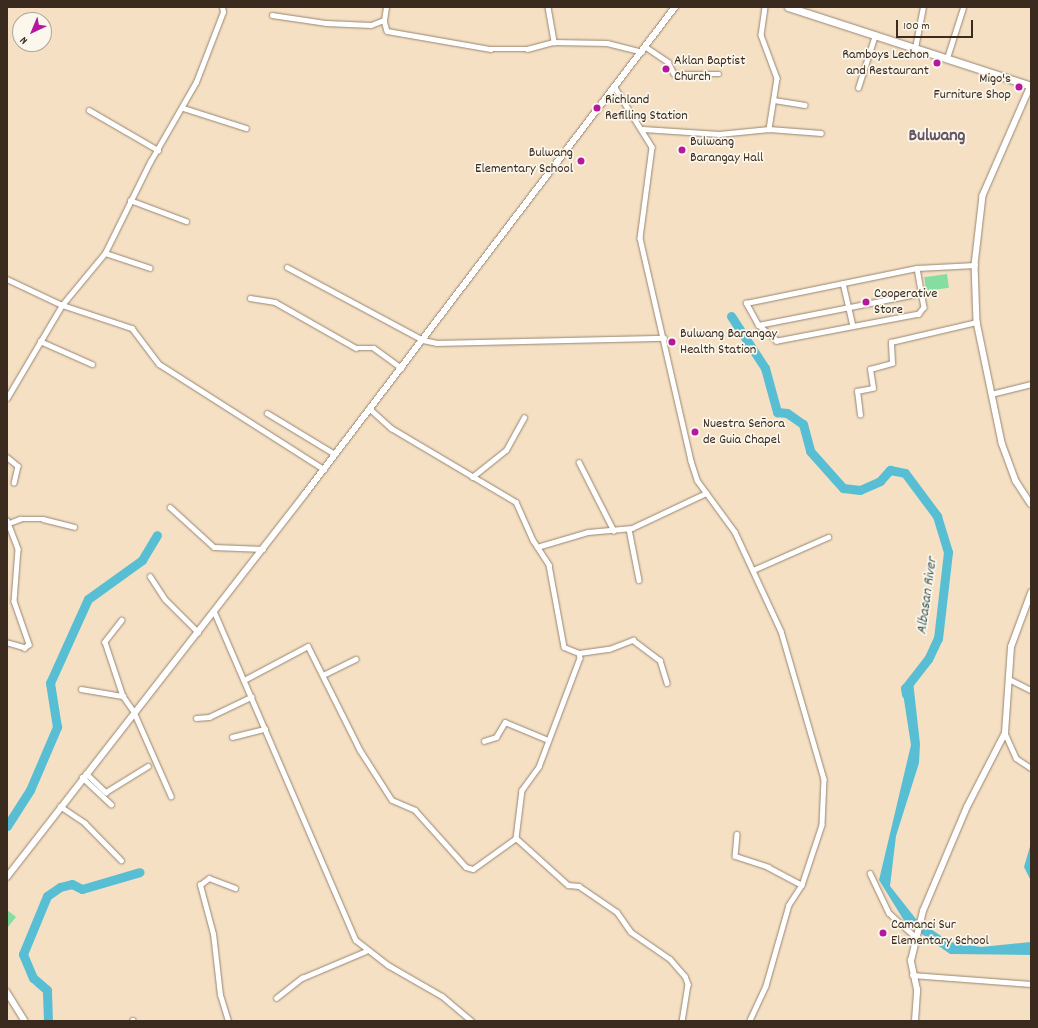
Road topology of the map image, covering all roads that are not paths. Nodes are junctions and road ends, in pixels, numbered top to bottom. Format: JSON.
{"nodes":[{"id":1,"x":222,"y":7,"type":"edge"},
{"id":2,"x":386,"y":7,"type":"edge"},
{"id":3,"x":548,"y":7,"type":"edge"},
{"id":4,"x":675,"y":7,"type":"edge"},
{"id":5,"x":765,"y":7,"type":"edge"},
{"id":6,"x":788,"y":7,"type":"edge"},
{"id":7,"x":923,"y":7,"type":"edge"},
{"id":8,"x":963,"y":8,"type":"edge"},
{"id":9,"x":272,"y":15,"type":"dead end"},
{"id":10,"x":384,"y":20,"type":"junction"},
{"id":11,"x":875,"y":35,"type":"junction"},
{"id":12,"x":554,"y":42,"type":"junction"},
{"id":13,"x":646,"y":47,"type":"junction"},
{"id":14,"x":915,"y":48,"type":"junction"},
{"id":15,"x":642,"y":52,"type":"junction"},
{"id":16,"x":947,"y":58,"type":"junction"},
{"id":17,"x":719,"y":74,"type":"dead end"},
{"id":18,"x":614,"y":86,"type":"junction"},
{"id":19,"x":1031,"y":86,"type":"edge"},
{"id":20,"x":858,"y":88,"type":"dead end"},
{"id":21,"x":774,"y":100,"type":"junction"},
{"id":22,"x":805,"y":105,"type":"dead end"},
{"id":23,"x":183,"y":108,"type":"junction"},
{"id":24,"x":89,"y":110,"type":"dead end"},
{"id":25,"x":246,"y":128,"type":"dead end"},
{"id":26,"x":769,"y":129,"type":"junction"},
{"id":27,"x":643,"y":130,"type":"junction"},
{"id":28,"x":821,"y":133,"type":"dead end"},
{"id":29,"x":158,"y":150,"type":"junction"},
{"id":30,"x":130,"y":200,"type":"junction"},
{"id":31,"x":186,"y":221,"type":"dead end"},
{"id":32,"x":105,"y":253,"type":"junction"},
{"id":33,"x":975,"y":264,"type":"junction"},
{"id":34,"x":287,"y":267,"type":"dead end"},
{"id":35,"x":150,"y":268,"type":"dead end"},
{"id":36,"x":917,"y":268,"type":"junction"},
{"id":37,"x":7,"y":279,"type":"edge"},
{"id":38,"x":843,"y":283,"type":"junction"},
{"id":39,"x":922,"y":293,"type":"junction"},
{"id":40,"x":250,"y":298,"type":"dead end"},
{"id":41,"x":62,"y":305,"type":"junction"},
{"id":42,"x":848,"y":305,"type":"junction"},
{"id":43,"x":977,"y":322,"type":"junction"},
{"id":44,"x":758,"y":325,"type":"junction"},
{"id":45,"x":853,"y":326,"type":"junction"},
{"id":46,"x":664,"y":338,"type":"junction"},
{"id":47,"x":423,"y":340,"type":"junction"},
{"id":48,"x":40,"y":341,"type":"junction"},
{"id":49,"x":92,"y":364,"type":"dead end"},
{"id":50,"x":402,"y":368,"type":"junction"},
{"id":51,"x":1031,"y":384,"type":"edge"},
{"id":52,"x":991,"y":394,"type":"junction"},
{"id":53,"x":7,"y":398,"type":"edge"},
{"id":54,"x":369,"y":408,"type":"junction"},
{"id":55,"x":267,"y":413,"type":"dead end"},
{"id":56,"x":860,"y":415,"type":"dead end"},
{"id":57,"x":524,"y":418,"type":"dead end"},
{"id":58,"x":335,"y":454,"type":"junction"},
{"id":59,"x":7,"y":457,"type":"edge"},
{"id":60,"x":579,"y":462,"type":"dead end"},
{"id":61,"x":324,"y":469,"type":"junction"},
{"id":62,"x":472,"y":477,"type":"junction"},
{"id":63,"x":14,"y":483,"type":"dead end"},
{"id":64,"x":706,"y":493,"type":"junction"},
{"id":65,"x":1031,"y":504,"type":"edge"},
{"id":66,"x":170,"y":507,"type":"dead end"},
{"id":67,"x":8,"y":522,"type":"edge"},
{"id":68,"x":74,"y":527,"type":"dead end"},
{"id":69,"x":628,"y":529,"type":"junction"},
{"id":70,"x":614,"y":531,"type":"junction"},
{"id":71,"x":828,"y":537,"type":"dead end"},
{"id":72,"x":537,"y":547,"type":"junction"},
{"id":73,"x":263,"y":549,"type":"junction"},
{"id":74,"x":753,"y":570,"type":"junction"},
{"id":75,"x":150,"y":576,"type":"dead end"},
{"id":76,"x":638,"y":580,"type":"dead end"},
{"id":77,"x":1031,"y":593,"type":"edge"},
{"id":78,"x":214,"y":611,"type":"junction"},
{"id":79,"x":122,"y":620,"type":"dead end"},
{"id":80,"x":198,"y":632,"type":"junction"},
{"id":81,"x":7,"y":643,"type":"edge"},
{"id":82,"x":579,"y":653,"type":"junction"},
{"id":83,"x":356,"y":659,"type":"dead end"},
{"id":84,"x":325,"y":674,"type":"junction"},
{"id":85,"x":1009,"y":679,"type":"junction"},
{"id":86,"x":244,"y":680,"type":"junction"},
{"id":87,"x":667,"y":683,"type":"dead end"},
{"id":88,"x":81,"y":689,"type":"dead end"},
{"id":89,"x":1031,"y":690,"type":"edge"},
{"id":90,"x":123,"y":696,"type":"junction"},
{"id":91,"x":251,"y":697,"type":"junction"},
{"id":92,"x":134,"y":712,"type":"junction"},
{"id":93,"x":196,"y":718,"type":"dead end"},
{"id":94,"x":265,"y":729,"type":"junction"},
{"id":95,"x":1006,"y":733,"type":"junction"},
{"id":96,"x":232,"y":737,"type":"dead end"},
{"id":97,"x":484,"y":740,"type":"dead end"},
{"id":98,"x":548,"y":740,"type":"junction"},
{"id":99,"x":148,"y":766,"type":"dead end"},
{"id":100,"x":1031,"y":768,"type":"edge"},
{"id":101,"x":84,"y":775,"type":"junction"},
{"id":102,"x":171,"y":796,"type":"dead end"},
{"id":103,"x":111,"y":804,"type":"dead end"},
{"id":104,"x":60,"y":806,"type":"junction"},
{"id":105,"x":737,"y":834,"type":"dead end"},
{"id":106,"x":516,"y":838,"type":"junction"},
{"id":107,"x":121,"y":860,"type":"dead end"},
{"id":108,"x":870,"y":873,"type":"dead end"},
{"id":109,"x":7,"y":877,"type":"edge"},
{"id":110,"x":802,"y":885,"type":"junction"},
{"id":111,"x":236,"y":888,"type":"dead end"},
{"id":112,"x":916,"y":937,"type":"junction"},
{"id":113,"x":366,"y":951,"type":"junction"},
{"id":114,"x":912,"y":975,"type":"junction"},
{"id":115,"x":1031,"y":984,"type":"edge"},
{"id":116,"x":7,"y":992,"type":"edge"},
{"id":117,"x":276,"y":998,"type":"dead end"},
{"id":118,"x":25,"y":1021,"type":"edge"},
{"id":119,"x":228,"y":1021,"type":"edge"},
{"id":120,"x":472,"y":1021,"type":"edge"},
{"id":121,"x":682,"y":1021,"type":"edge"},
{"id":122,"x":750,"y":1021,"type":"edge"},
{"id":123,"x":915,"y":1021,"type":"edge"}],
"edges":[{"from":1,"to":23,"type":"street"},
{"from":2,"to":10,"type":"street"},
{"from":3,"to":12,"type":"street"},
{"from":4,"to":13,"type":"street"},
{"from":5,"to":21,"type":"street"},
{"from":6,"to":11,"type":"main road"},
{"from":7,"to":14,"type":"street"},
{"from":8,"to":16,"type":"street"},
{"from":9,"to":10,"type":"street"},
{"from":10,"to":12,"type":"street"},
{"from":11,"to":14,"type":"main road"},
{"from":11,"to":20,"type":"street"},
{"from":12,"to":15,"type":"street"},
{"from":13,"to":15,"type":"street"},
{"from":13,"to":17,"type":"street"},
{"from":14,"to":16,"type":"main road"},
{"from":15,"to":18,"type":"street"},
{"from":16,"to":19,"type":"main road"},
{"from":18,"to":27,"type":"street"},
{"from":18,"to":47,"type":"street"},
{"from":19,"to":33,"type":"street"},
{"from":21,"to":22,"type":"street"},
{"from":21,"to":26,"type":"street"},
{"from":23,"to":25,"type":"street"},
{"from":23,"to":29,"type":"street"},
{"from":24,"to":29,"type":"street"},
{"from":26,"to":27,"type":"street"},
{"from":26,"to":28,"type":"street"},
{"from":27,"to":46,"type":"street"},
{"from":29,"to":30,"type":"street"},
{"from":30,"to":31,"type":"street"},
{"from":30,"to":32,"type":"street"},
{"from":32,"to":35,"type":"street"},
{"from":32,"to":41,"type":"street"},
{"from":33,"to":36,"type":"street"},
{"from":33,"to":43,"type":"street"},
{"from":34,"to":47,"type":"street"},
{"from":36,"to":38,"type":"street"},
{"from":36,"to":39,"type":"street"},
{"from":37,"to":41,"type":"street"},
{"from":38,"to":42,"type":"street"},
{"from":38,"to":44,"type":"street"},
{"from":39,"to":42,"type":"street"},
{"from":39,"to":45,"type":"street"},
{"from":40,"to":50,"type":"street"},
{"from":41,"to":48,"type":"street"},
{"from":41,"to":61,"type":"street"},
{"from":42,"to":44,"type":"street"},
{"from":42,"to":45,"type":"street"},
{"from":43,"to":52,"type":"street"},
{"from":43,"to":56,"type":"street"},
{"from":44,"to":45,"type":"street"},
{"from":46,"to":47,"type":"street"},
{"from":46,"to":64,"type":"street"},
{"from":47,"to":50,"type":"street"},
{"from":48,"to":49,"type":"street"},
{"from":48,"to":53,"type":"street"},
{"from":50,"to":54,"type":"street"},
{"from":51,"to":52,"type":"street"},
{"from":52,"to":65,"type":"street"},
{"from":54,"to":58,"type":"street"},
{"from":54,"to":62,"type":"street"},
{"from":55,"to":58,"type":"street"},
{"from":57,"to":62,"type":"street"},
{"from":58,"to":61,"type":"street"},
{"from":59,"to":63,"type":"street"},
{"from":60,"to":70,"type":"street"},
{"from":61,"to":73,"type":"street"},
{"from":62,"to":72,"type":"street"},
{"from":64,"to":69,"type":"street"},
{"from":64,"to":74,"type":"street"},
{"from":66,"to":73,"type":"street"},
{"from":67,"to":68,"type":"street"},
{"from":67,"to":81,"type":"street"},
{"from":69,"to":70,"type":"street"},
{"from":69,"to":76,"type":"street"},
{"from":70,"to":72,"type":"street"},
{"from":71,"to":74,"type":"street"},
{"from":72,"to":82,"type":"street"},
{"from":73,"to":78,"type":"street"},
{"from":74,"to":110,"type":"street"},
{"from":75,"to":80,"type":"street"},
{"from":77,"to":85,"type":"street"},
{"from":78,"to":80,"type":"street"},
{"from":78,"to":86,"type":"street"},
{"from":79,"to":90,"type":"street"},
{"from":80,"to":92,"type":"street"},
{"from":82,"to":87,"type":"street"},
{"from":82,"to":98,"type":"street"},
{"from":83,"to":84,"type":"street"},
{"from":84,"to":86,"type":"street"},
{"from":84,"to":106,"type":"street"},
{"from":85,"to":89,"type":"street"},
{"from":85,"to":95,"type":"street"},
{"from":86,"to":91,"type":"street"},
{"from":88,"to":90,"type":"street"},
{"from":90,"to":92,"type":"street"},
{"from":91,"to":93,"type":"street"},
{"from":91,"to":94,"type":"street"},
{"from":92,"to":101,"type":"street"},
{"from":92,"to":102,"type":"street"},
{"from":94,"to":96,"type":"street"},
{"from":94,"to":113,"type":"street"},
{"from":95,"to":100,"type":"street"},
{"from":95,"to":112,"type":"street"},
{"from":97,"to":98,"type":"street"},
{"from":98,"to":106,"type":"street"},
{"from":99,"to":101,"type":"street"},
{"from":101,"to":103,"type":"street"},
{"from":101,"to":104,"type":"street"},
{"from":104,"to":107,"type":"street"},
{"from":104,"to":109,"type":"street"},
{"from":105,"to":110,"type":"street"},
{"from":106,"to":121,"type":"street"},
{"from":108,"to":112,"type":"street"},
{"from":110,"to":122,"type":"street"},
{"from":111,"to":119,"type":"street"},
{"from":112,"to":114,"type":"street"},
{"from":113,"to":117,"type":"street"},
{"from":113,"to":120,"type":"street"},
{"from":114,"to":115,"type":"street"},
{"from":114,"to":123,"type":"street"},
{"from":116,"to":118,"type":"street"}]}
